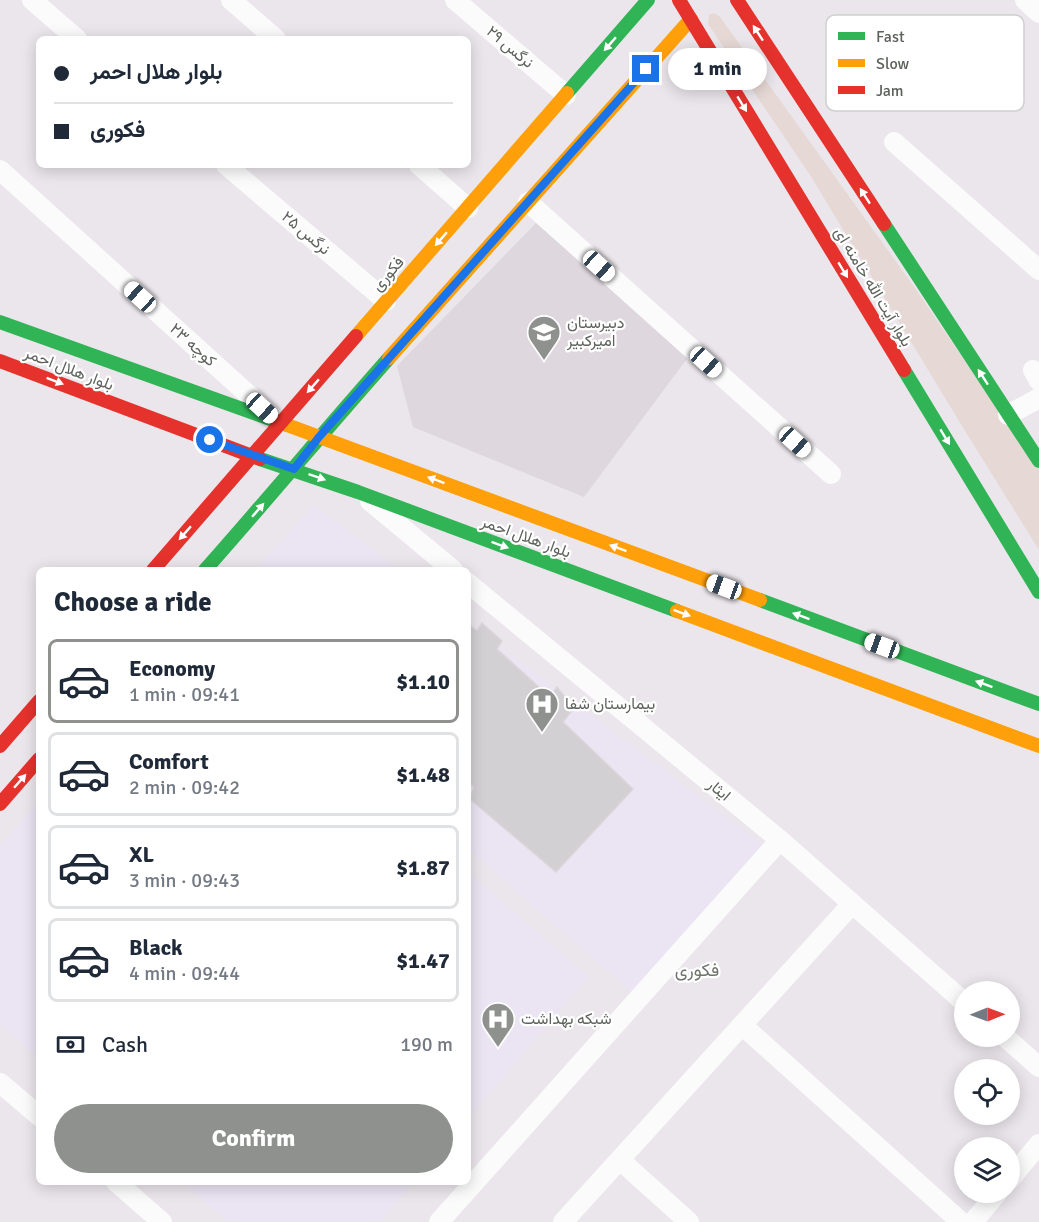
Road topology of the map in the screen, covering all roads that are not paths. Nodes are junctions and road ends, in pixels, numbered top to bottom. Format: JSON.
{"nodes":[{"id":1,"x":32,"y":0,"type":"edge"},
{"id":2,"x":231,"y":0,"type":"edge"},
{"id":3,"x":455,"y":0,"type":"edge"},
{"id":4,"x":648,"y":0,"type":"edge"},
{"id":5,"x":679,"y":0,"type":"edge"},
{"id":6,"x":737,"y":0,"type":"edge"},
{"id":7,"x":1025,"y":0,"type":"edge"},
{"id":8,"x":1039,"y":13,"type":"edge"},
{"id":9,"x":691,"y":19,"type":"junction"},
{"id":10,"x":74,"y":36,"type":"edge"},
{"id":11,"x":273,"y":36,"type":"edge"},
{"id":12,"x":566,"y":95,"type":"junction"},
{"id":13,"x":894,"y":142,"type":"dead end"},
{"id":14,"x":230,"y":168,"type":"edge"},
{"id":15,"x":422,"y":168,"type":"edge"},
{"id":16,"x":0,"y":170,"type":"edge"},
{"id":17,"x":528,"y":202,"type":"junction"},
{"id":18,"x":468,"y":208,"type":"junction"},
{"id":19,"x":1039,"y":270,"type":"edge"},
{"id":20,"x":386,"y":301,"type":"junction"},
{"id":21,"x":0,"y":322,"type":"edge"},
{"id":22,"x":0,"y":361,"type":"edge"},
{"id":23,"x":1039,"y":398,"type":"edge"},
{"id":24,"x":1008,"y":415,"type":"junction"},
{"id":25,"x":280,"y":424,"type":"junction"},
{"id":26,"x":319,"y":437,"type":"junction"},
{"id":27,"x":252,"y":456,"type":"junction"},
{"id":28,"x":1039,"y":461,"type":"edge"},
{"id":29,"x":294,"y":469,"type":"junction"},
{"id":30,"x":831,"y":474,"type":"dead end"},
{"id":31,"x":358,"y":492,"type":"junction"},
{"id":32,"x":156,"y":567,"type":"edge"},
{"id":33,"x":208,"y":567,"type":"edge"},
{"id":34,"x":449,"y":567,"type":"edge"},
{"id":35,"x":471,"y":585,"type":"edge"},
{"id":36,"x":1039,"y":592,"type":"edge"},
{"id":37,"x":1039,"y":704,"type":"edge"},
{"id":38,"x":36,"y":707,"type":"edge"},
{"id":39,"x":21,"y":738,"type":"edge"},
{"id":40,"x":0,"y":746,"type":"edge"},
{"id":41,"x":1039,"y":746,"type":"edge"},
{"id":42,"x":36,"y":762,"type":"edge"},
{"id":43,"x":0,"y":804,"type":"edge"},
{"id":44,"x":780,"y":840,"type":"junction"},
{"id":45,"x":852,"y":904,"type":"junction"},
{"id":46,"x":954,"y":993,"type":"edge"},
{"id":47,"x":742,"y":1025,"type":"junction"},
{"id":48,"x":1016,"y":1047,"type":"edge"},
{"id":49,"x":1039,"y":1067,"type":"edge"},
{"id":50,"x":0,"y":1083,"type":"edge"},
{"id":51,"x":36,"y":1113,"type":"edge"},
{"id":52,"x":1039,"y":1144,"type":"edge"},
{"id":53,"x":620,"y":1160,"type":"junction"},
{"id":54,"x":1020,"y":1167,"type":"edge"},
{"id":55,"x":119,"y":1185,"type":"edge"},
{"id":56,"x":989,"y":1203,"type":"edge"},
{"id":57,"x":162,"y":1222,"type":"edge"},
{"id":58,"x":439,"y":1222,"type":"edge"},
{"id":59,"x":563,"y":1222,"type":"edge"},
{"id":60,"x":689,"y":1222,"type":"edge"},
{"id":61,"x":961,"y":1222,"type":"edge"},
{"id":62,"x":973,"y":1222,"type":"edge"}],
"edges":[{"from":1,"to":10,"type":"street"},
{"from":2,"to":11,"type":"street"},
{"from":3,"to":12,"type":"street","name":"نرگس ۲۹"},
{"from":4,"to":12,"type":"street","name":"فکوری","one_way":true},
{"from":5,"to":9,"type":"street","name":"بلوار آیت الله خامنه ای"},
{"from":24,"to":6,"type":"street","one_way":true},
{"from":7,"to":8,"type":"street"},
{"from":9,"to":17,"type":"street"},
{"from":9,"to":36,"type":"street","name":"بلوار آیت الله خامنه ای","one_way":true},
{"from":12,"to":18,"type":"street","name":"فکوری"},
{"from":13,"to":19,"type":"street"},
{"from":14,"to":20,"type":"street","name":"نرگس ۲۵"},
{"from":15,"to":18,"type":"street"},
{"from":16,"to":25,"type":"street","name":"کوچه ۲۳"},
{"from":17,"to":26,"type":"street"},
{"from":17,"to":30,"type":"street"},
{"from":18,"to":20,"type":"street","name":"فکوری","one_way":true},
{"from":20,"to":25,"type":"street","name":"فکوری","one_way":true},
{"from":21,"to":25,"type":"street","name":"بلوار هلال احمر"},
{"from":22,"to":27,"type":"street","name":"بلوار هلال احمر","one_way":true},
{"from":23,"to":24,"type":"street"},
{"from":24,"to":28,"type":"street"},
{"from":25,"to":26,"type":"street","name":"بلوار هلال احمر"},
{"from":25,"to":27,"type":"street","name":"فکوری"},
{"from":26,"to":29,"type":"street"},
{"from":37,"to":26,"type":"street","name":"بلوار هلال احمر","one_way":true},
{"from":27,"to":29,"type":"street","name":"بلوار هلال احمر"},
{"from":27,"to":32,"type":"street","name":"فکوری","one_way":true},
{"from":29,"to":31,"type":"street","name":"بلوار هلال احمر","one_way":true},
{"from":33,"to":29,"type":"street","one_way":true},
{"from":31,"to":34,"type":"street"},
{"from":31,"to":41,"type":"street","name":"بلوار هلال احمر","one_way":true},
{"from":35,"to":44,"type":"street","name":"ایثار"},
{"from":38,"to":39,"type":"street"},
{"from":39,"to":40,"type":"street"},
{"from":43,"to":42,"type":"street","one_way":true},
{"from":44,"to":45,"type":"street","name":"ایثار"},
{"from":44,"to":58,"type":"street"},
{"from":45,"to":46,"type":"street","name":"ایثار"},
{"from":45,"to":47,"type":"street"},
{"from":47,"to":53,"type":"street"},
{"from":47,"to":61,"type":"street"},
{"from":48,"to":49,"type":"street"},
{"from":50,"to":51,"type":"street"},
{"from":52,"to":54,"type":"street"},
{"from":53,"to":59,"type":"street"},
{"from":53,"to":60,"type":"street"},
{"from":55,"to":57,"type":"street"},
{"from":56,"to":62,"type":"street"}]}
